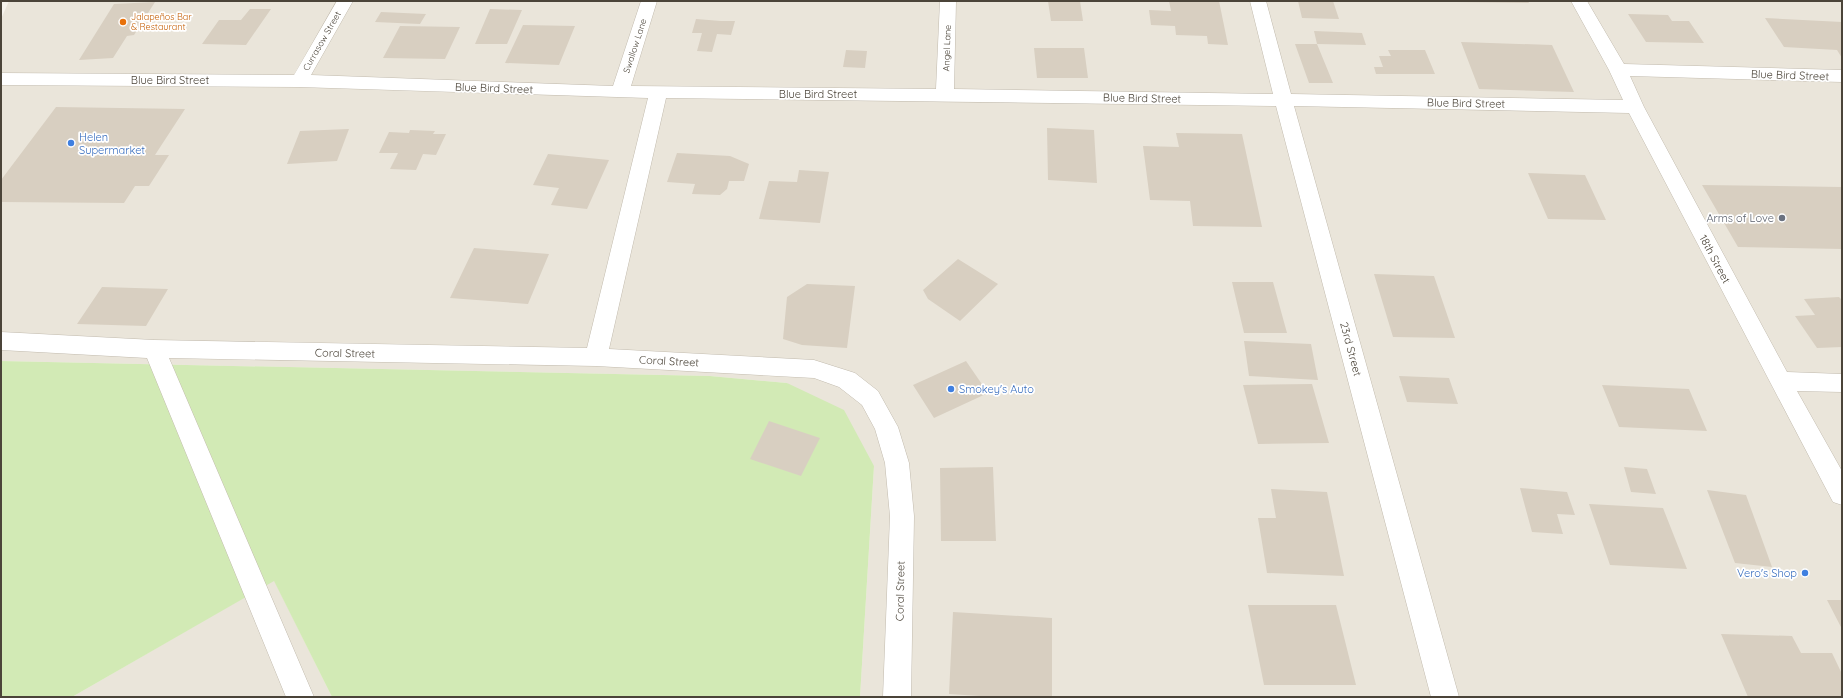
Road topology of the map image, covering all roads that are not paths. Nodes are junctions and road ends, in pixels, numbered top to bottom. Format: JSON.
{"nodes":[{"id":1,"x":345,"y":1,"type":"edge"},
{"id":2,"x":649,"y":1,"type":"edge"},
{"id":3,"x":948,"y":1,"type":"edge"},
{"id":4,"x":1258,"y":1,"type":"edge"},
{"id":5,"x":1579,"y":1,"type":"edge"},
{"id":6,"x":1618,"y":70,"type":"junction"},
{"id":7,"x":1842,"y":76,"type":"edge"},
{"id":8,"x":1,"y":79,"type":"edge"},
{"id":9,"x":299,"y":81,"type":"junction"},
{"id":10,"x":620,"y":92,"type":"junction"},
{"id":11,"x":658,"y":93,"type":"junction"},
{"id":12,"x":945,"y":95,"type":"junction"},
{"id":13,"x":1283,"y":100,"type":"junction"},
{"id":14,"x":1635,"y":107,"type":"junction"},
{"id":15,"x":1,"y":341,"type":"edge"},
{"id":16,"x":154,"y":349,"type":"junction"},
{"id":17,"x":596,"y":357,"type":"junction"},
{"id":18,"x":1780,"y":381,"type":"junction"},
{"id":19,"x":1842,"y":382,"type":"edge"},
{"id":20,"x":1842,"y":494,"type":"edge"},
{"id":21,"x":300,"y":697,"type":"edge"},
{"id":22,"x":897,"y":697,"type":"edge"},
{"id":23,"x":1445,"y":697,"type":"edge"}],
"edges":[{"from":1,"to":9,"type":"street","name":"Currasow Street"},
{"from":2,"to":10,"type":"street","name":"Swallow Lane"},
{"from":3,"to":12,"type":"street","name":"Angel Lane"},
{"from":4,"to":13,"type":"street","name":"23rd Street"},
{"from":5,"to":6,"type":"street","name":"18th Street"},
{"from":6,"to":7,"type":"street","name":"Blue Bird Street"},
{"from":6,"to":14,"type":"street","name":"18th Street"},
{"from":8,"to":9,"type":"street","name":"Blue Bird Street"},
{"from":9,"to":10,"type":"street","name":"Blue Bird Street"},
{"from":10,"to":11,"type":"street","name":"Blue Bird Street"},
{"from":11,"to":12,"type":"street","name":"Blue Bird Street"},
{"from":11,"to":17,"type":"street"},
{"from":12,"to":13,"type":"street","name":"Blue Bird Street"},
{"from":13,"to":14,"type":"street","name":"Blue Bird Street"},
{"from":13,"to":23,"type":"street","name":"23rd Street"},
{"from":14,"to":18,"type":"street","name":"18th Street"},
{"from":15,"to":16,"type":"street","name":"Coral Street"},
{"from":16,"to":17,"type":"street","name":"Coral Street"},
{"from":16,"to":21,"type":"street"},
{"from":17,"to":22,"type":"street","name":"Coral Street"},
{"from":18,"to":19,"type":"street"},
{"from":18,"to":20,"type":"street","name":"18th Street"}]}
